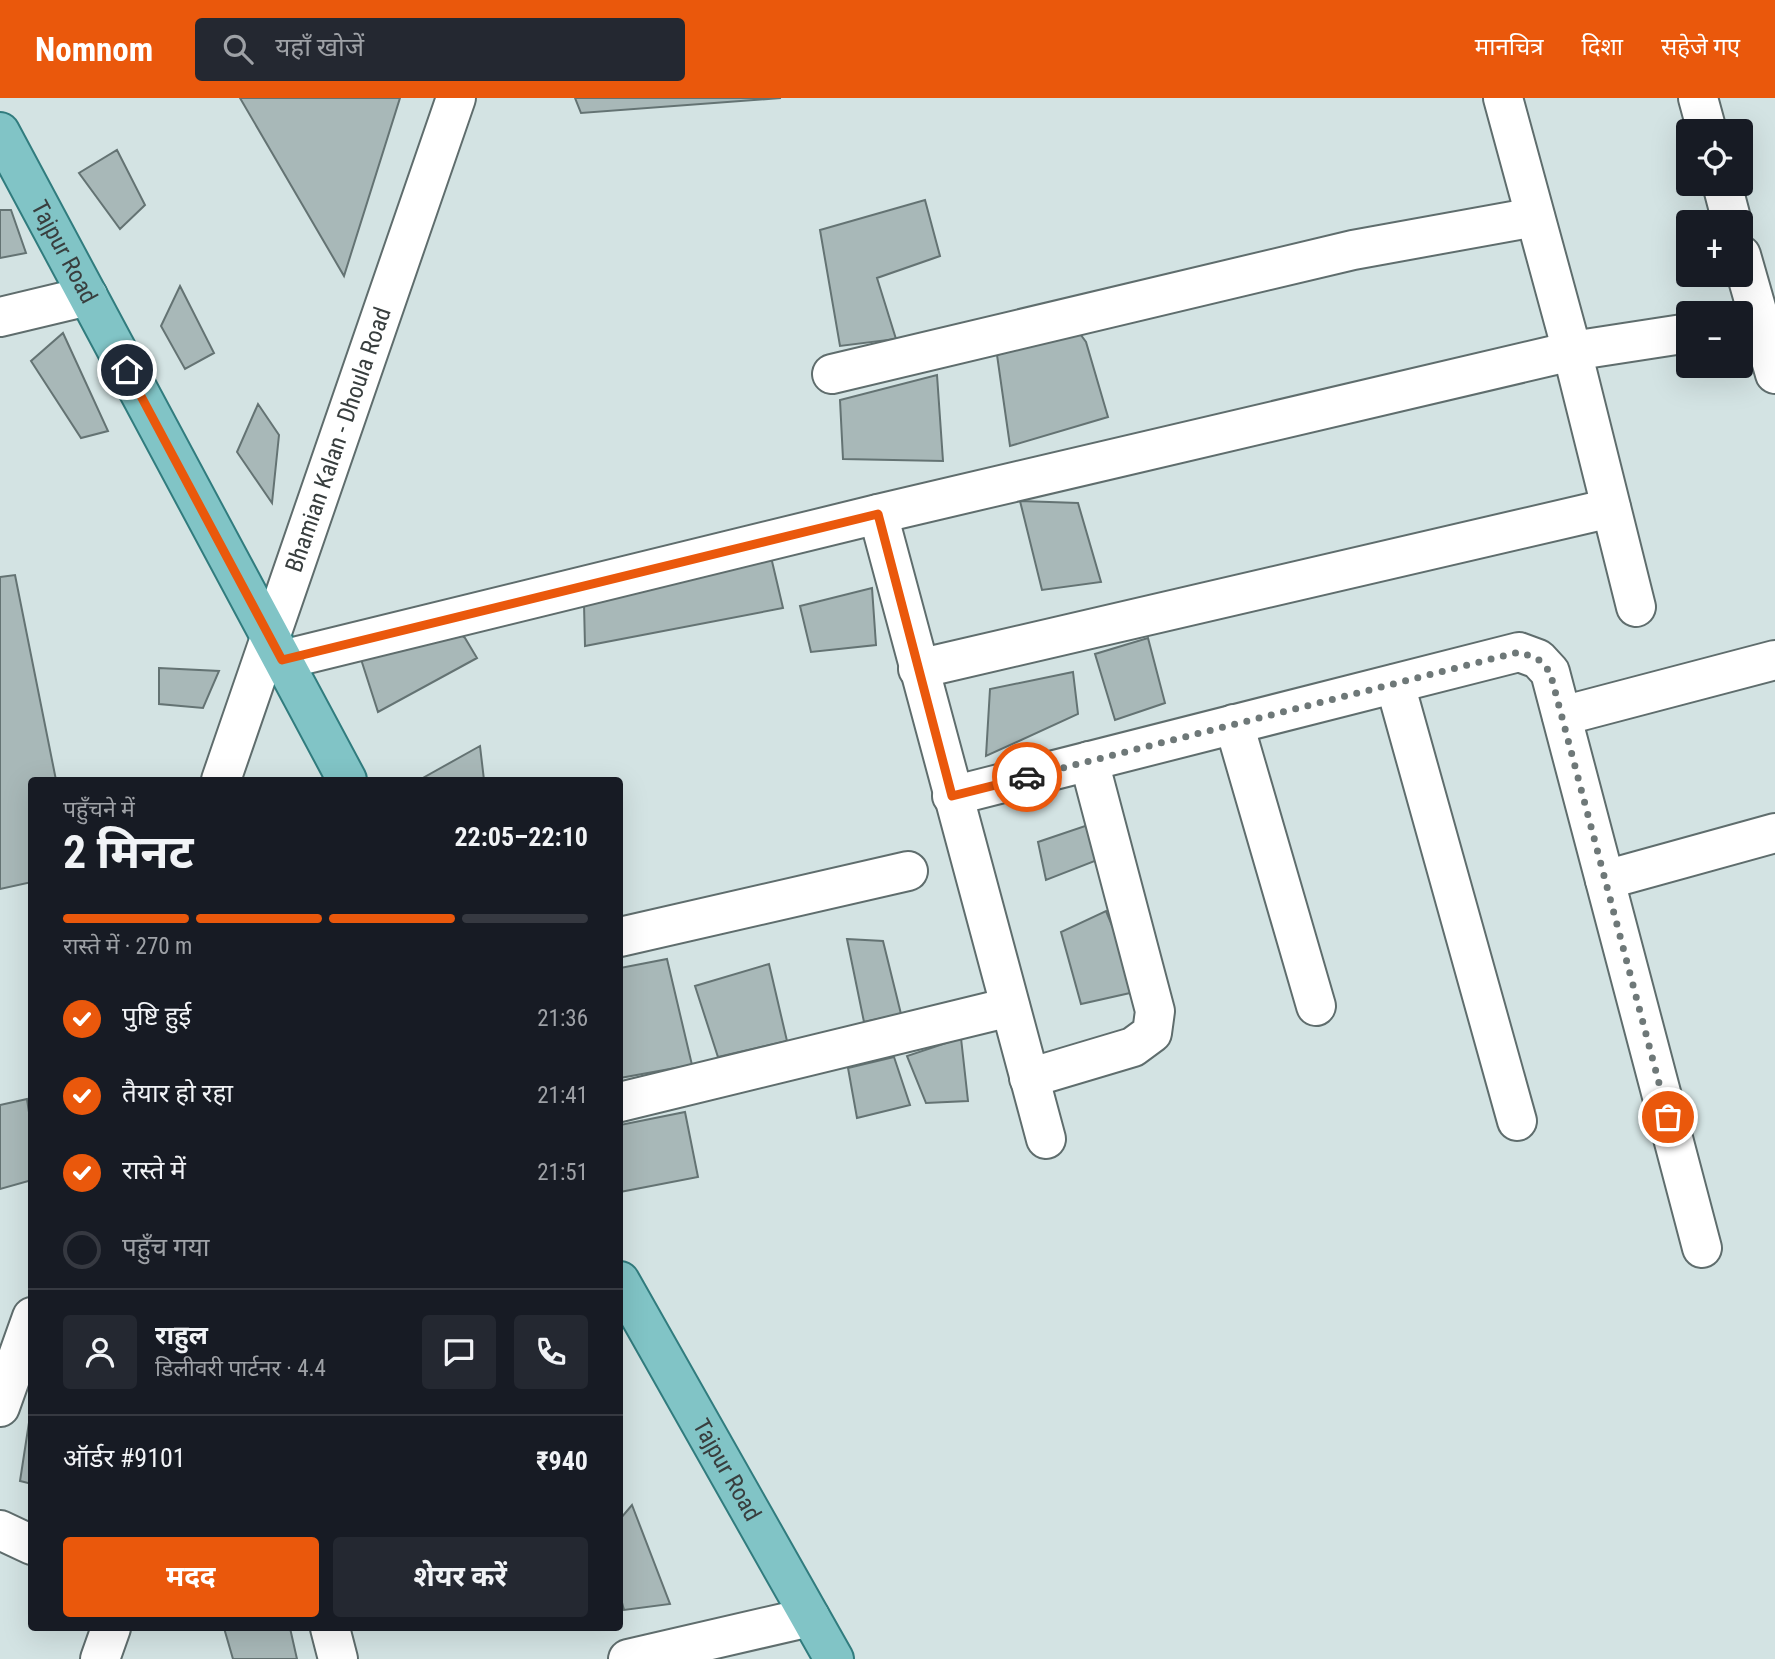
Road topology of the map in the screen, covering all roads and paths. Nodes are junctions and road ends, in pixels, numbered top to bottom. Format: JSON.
{"nodes":[{"id":1,"x":456,"y":98,"type":"edge"},
{"id":2,"x":1503,"y":98,"type":"edge"},
{"id":3,"x":1698,"y":98,"type":"edge"},
{"id":4,"x":1704,"y":119,"type":"edge"},
{"id":5,"x":0,"y":132,"type":"edge"},
{"id":6,"x":1535,"y":217,"type":"junction"},
{"id":7,"x":1750,"y":287,"type":"edge"},
{"id":8,"x":88,"y":296,"type":"junction"},
{"id":9,"x":0,"y":317,"type":"edge"},
{"id":10,"x":1759,"y":322,"type":"edge"},
{"id":11,"x":1676,"y":335,"type":"edge"},
{"id":12,"x":1572,"y":351,"type":"junction"},
{"id":13,"x":832,"y":374,"type":"dead end"},
{"id":14,"x":1775,"y":374,"type":"edge"},
{"id":15,"x":1611,"y":508,"type":"junction"},
{"id":16,"x":878,"y":514,"type":"junction"},
{"id":17,"x":1636,"y":607,"type":"dead end"},
{"id":18,"x":276,"y":649,"type":"junction"},
{"id":19,"x":1775,"y":660,"type":"edge"},
{"id":20,"x":918,"y":669,"type":"junction"},
{"id":21,"x":1395,"y":684,"type":"junction"},
{"id":22,"x":1562,"y":716,"type":"junction"},
{"id":23,"x":1234,"y":724,"type":"junction"},
{"id":24,"x":1089,"y":761,"type":"junction"},
{"id":25,"x":222,"y":777,"type":"edge"},
{"id":26,"x":344,"y":777,"type":"edge"},
{"id":27,"x":952,"y":796,"type":"junction"},
{"id":28,"x":1775,"y":833,"type":"edge"},
{"id":29,"x":908,"y":872,"type":"dead end"},
{"id":30,"x":1605,"y":880,"type":"junction"},
{"id":31,"x":623,"y":936,"type":"edge"},
{"id":32,"x":1316,"y":1006,"type":"dead end"},
{"id":33,"x":1010,"y":1007,"type":"junction"},
{"id":34,"x":1030,"y":1078,"type":"junction"},
{"id":35,"x":623,"y":1101,"type":"edge"},
{"id":36,"x":1517,"y":1121,"type":"dead end"},
{"id":37,"x":1046,"y":1139,"type":"dead end"},
{"id":38,"x":1702,"y":1248,"type":"dead end"},
{"id":39,"x":623,"y":1286,"type":"edge"},
{"id":40,"x":28,"y":1328,"type":"edge"},
{"id":41,"x":0,"y":1407,"type":"edge"},
{"id":42,"x":0,"y":1530,"type":"edge"},
{"id":43,"x":28,"y":1543,"type":"edge"},
{"id":44,"x":810,"y":1617,"type":"junction"},
{"id":45,"x":331,"y":1631,"type":"edge"},
{"id":46,"x":338,"y":1659,"type":"edge"},
{"id":47,"x":628,"y":1659,"type":"edge"},
{"id":48,"x":834,"y":1659,"type":"edge"}],
"edges":[{"from":1,"to":18,"type":"street","name":"Bhamian Kalan - Dhoula Road"},
{"from":2,"to":6,"type":"street"},
{"from":3,"to":4,"type":"street"},
{"from":5,"to":8,"type":"main road","name":"Tajpur Road"},
{"from":6,"to":12,"type":"street"},
{"from":6,"to":13,"type":"street"},
{"from":7,"to":10,"type":"street"},
{"from":8,"to":9,"type":"street"},
{"from":8,"to":18,"type":"main road","name":"Tajpur Road"},
{"from":10,"to":14,"type":"street"},
{"from":11,"to":12,"type":"street"},
{"from":12,"to":15,"type":"street"},
{"from":12,"to":16,"type":"street"},
{"from":15,"to":17,"type":"street"},
{"from":15,"to":20,"type":"street"},
{"from":16,"to":18,"type":"street"},
{"from":16,"to":20,"type":"street"},
{"from":18,"to":25,"type":"street","name":"Bhamian Kalan - Dhoula Road"},
{"from":18,"to":26,"type":"main road","name":"Tajpur Road"},
{"from":19,"to":22,"type":"street"},
{"from":20,"to":27,"type":"street"},
{"from":21,"to":22,"type":"street"},
{"from":21,"to":23,"type":"street"},
{"from":21,"to":36,"type":"street"},
{"from":22,"to":30,"type":"street"},
{"from":23,"to":24,"type":"street"},
{"from":23,"to":32,"type":"street"},
{"from":24,"to":27,"type":"street"},
{"from":24,"to":34,"type":"street"},
{"from":27,"to":33,"type":"street"},
{"from":28,"to":30,"type":"street"},
{"from":29,"to":31,"type":"street"},
{"from":30,"to":38,"type":"street"},
{"from":33,"to":34,"type":"street"},
{"from":33,"to":35,"type":"street"},
{"from":34,"to":37,"type":"street"},
{"from":39,"to":44,"type":"main road","name":"Tajpur Road"},
{"from":40,"to":41,"type":"street"},
{"from":42,"to":43,"type":"street"},
{"from":44,"to":47,"type":"street"},
{"from":44,"to":48,"type":"main road","name":"Tajpur Road"},
{"from":45,"to":46,"type":"street"}]}
